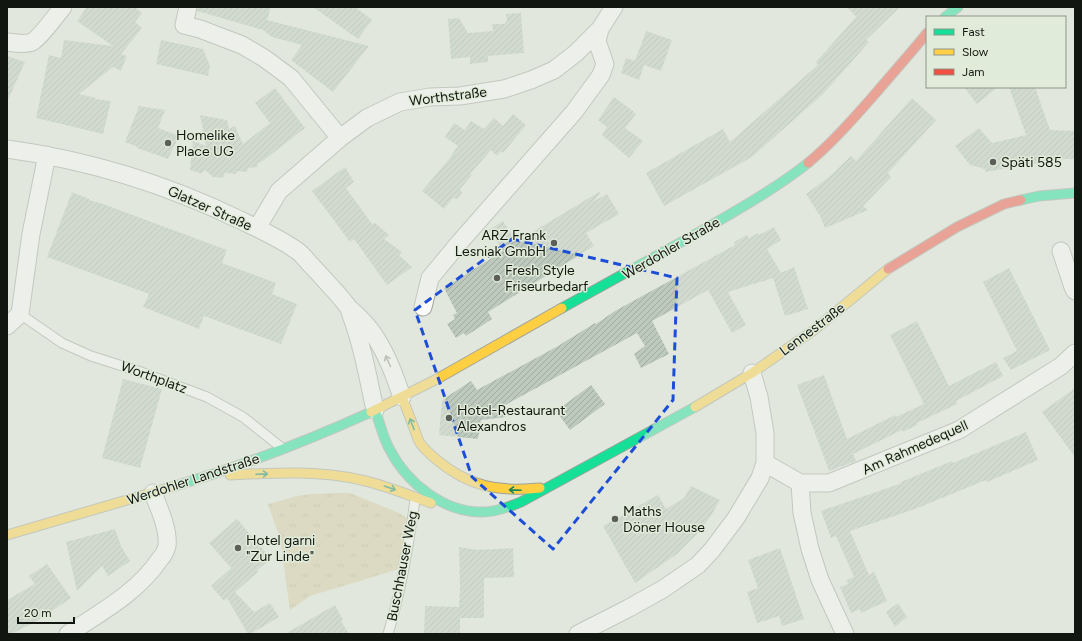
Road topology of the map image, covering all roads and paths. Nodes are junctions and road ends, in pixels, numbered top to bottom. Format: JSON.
{"nodes":[{"id":1,"x":63,"y":7,"type":"edge"},
{"id":2,"x":188,"y":7,"type":"edge"},
{"id":3,"x":614,"y":7,"type":"edge"},
{"id":4,"x":958,"y":7,"type":"edge"},
{"id":5,"x":946,"y":16,"type":"edge"},
{"id":6,"x":600,"y":29,"type":"junction"},
{"id":7,"x":926,"y":34,"type":"edge"},
{"id":8,"x":7,"y":42,"type":"edge"},
{"id":9,"x":340,"y":138,"type":"junction"},
{"id":10,"x":7,"y":149,"type":"edge"},
{"id":11,"x":47,"y":155,"type":"junction"},
{"id":12,"x":1075,"y":193,"type":"edge"},
{"id":13,"x":257,"y":228,"type":"junction"},
{"id":14,"x":1061,"y":251,"type":"dead end"},
{"id":15,"x":1075,"y":291,"type":"edge"},
{"id":16,"x":348,"y":306,"type":"junction"},
{"id":17,"x":423,"y":307,"type":"dead end"},
{"id":18,"x":20,"y":314,"type":"junction"},
{"id":19,"x":7,"y":326,"type":"edge"},
{"id":20,"x":1075,"y":353,"type":"edge"},
{"id":21,"x":752,"y":373,"type":"junction"},
{"id":22,"x":402,"y":397,"type":"junction"},
{"id":23,"x":375,"y":410,"type":"junction"},
{"id":24,"x":283,"y":449,"type":"junction"},
{"id":25,"x":765,"y":463,"type":"junction"},
{"id":26,"x":209,"y":476,"type":"junction"},
{"id":27,"x":800,"y":483,"type":"junction"},
{"id":28,"x":553,"y":484,"type":"junction"},
{"id":29,"x":153,"y":493,"type":"junction"},
{"id":30,"x":415,"y":497,"type":"junction"},
{"id":31,"x":476,"y":512,"type":"junction"},
{"id":32,"x":7,"y":535,"type":"edge"},
{"id":33,"x":68,"y":634,"type":"edge"},
{"id":34,"x":388,"y":634,"type":"edge"},
{"id":35,"x":578,"y":634,"type":"edge"},
{"id":36,"x":845,"y":634,"type":"edge"}],
"edges":[{"from":1,"to":8,"type":"street"},
{"from":2,"to":9,"type":"street"},
{"from":3,"to":6,"type":"street","name":"Worthstraße"},
{"from":4,"to":5,"type":"main road"},
{"from":6,"to":9,"type":"street","name":"Worthstraße"},
{"from":6,"to":17,"type":"street"},
{"from":7,"to":22,"type":"main road","name":"Werdohler Straße"},
{"from":9,"to":13,"type":"street","name":"Worthstraße"},
{"from":10,"to":11,"type":"street","name":"Glatzer Straße"},
{"from":11,"to":13,"type":"street","name":"Glatzer Straße"},
{"from":11,"to":18,"type":"street"},
{"from":12,"to":21,"type":"main road","name":"Lennestraße"},
{"from":13,"to":16,"type":"street","name":"Glatzer Straße"},
{"from":14,"to":15,"type":"street"},
{"from":22,"to":16,"type":"street","name":"Glatzer Straße","one_way":true},
{"from":16,"to":23,"type":"street","name":"Glatzer Straße"},
{"from":18,"to":19,"type":"street"},
{"from":18,"to":24,"type":"lane","name":"Worthplatz"},
{"from":20,"to":27,"type":"street","name":"Am Rahmedequell"},
{"from":21,"to":25,"type":"street"},
{"from":21,"to":28,"type":"main road","name":"Lennestraße"},
{"from":22,"to":23,"type":"main road","name":"Werdohler Straße"},
{"from":28,"to":22,"type":"main road","name":"Lennestraße","one_way":true},
{"from":23,"to":24,"type":"main road","name":"Werdohler Landstraße"},
{"from":23,"to":31,"type":"main road","name":"Lennestraße"},
{"from":24,"to":26,"type":"main road","name":"Werdohler Landstraße"},
{"from":25,"to":27,"type":"street","name":"Am Rahmedequell"},
{"from":25,"to":35,"type":"street"},
{"from":26,"to":29,"type":"main road","name":"Werdohler Landstraße"},
{"from":26,"to":30,"type":"main road","one_way":true},
{"from":27,"to":36,"type":"street"},
{"from":28,"to":31,"type":"main road","name":"Lennestraße"},
{"from":29,"to":32,"type":"main road","name":"Werdohler Landstraße"},
{"from":29,"to":33,"type":"street"},
{"from":30,"to":31,"type":"main road"},
{"from":30,"to":34,"type":"lane","name":"Buschhauser Weg"}]}
